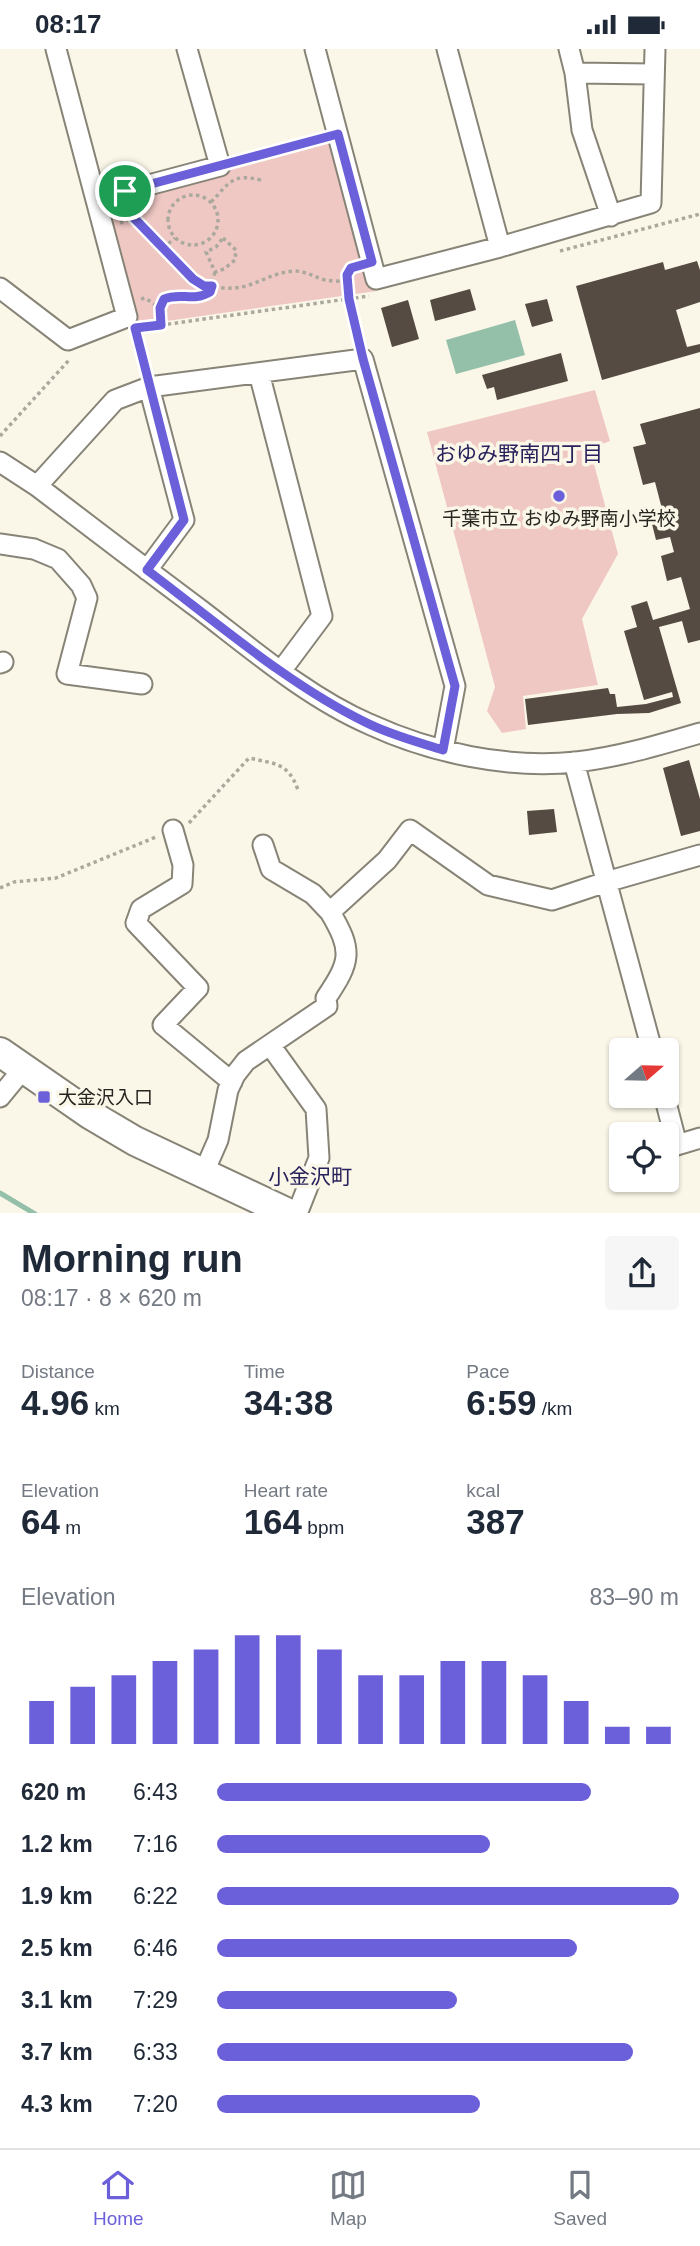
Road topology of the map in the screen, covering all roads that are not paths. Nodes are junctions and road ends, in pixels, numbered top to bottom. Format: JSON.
{"nodes":[{"id":1,"x":56,"y":49,"type":"edge"},
{"id":2,"x":187,"y":49,"type":"edge"},
{"id":3,"x":315,"y":49,"type":"edge"},
{"id":4,"x":447,"y":49,"type":"edge"},
{"id":5,"x":569,"y":49,"type":"edge"},
{"id":6,"x":655,"y":49,"type":"edge"},
{"id":7,"x":575,"y":73,"type":"junction"},
{"id":8,"x":653,"y":74,"type":"junction"},
{"id":9,"x":96,"y":199,"type":"junction"},
{"id":10,"x":611,"y":216,"type":"junction"},
{"id":11,"x":500,"y":247,"type":"junction"},
{"id":12,"x":0,"y":288,"type":"edge"},
{"id":13,"x":259,"y":373,"type":"junction"},
{"id":14,"x":149,"y":387,"type":"junction"},
{"id":15,"x":0,"y":462,"type":"edge"},
{"id":16,"x":37,"y":486,"type":"junction"},
{"id":17,"x":0,"y":544,"type":"edge"},
{"id":18,"x":147,"y":570,"type":"junction"},
{"id":19,"x":281,"y":671,"type":"junction"},
{"id":20,"x":142,"y":684,"type":"dead end"},
{"id":21,"x":700,"y":733,"type":"edge"},
{"id":22,"x":443,"y":750,"type":"junction"},
{"id":23,"x":574,"y":762,"type":"junction"},
{"id":24,"x":173,"y":830,"type":"dead end"},
{"id":25,"x":263,"y":845,"type":"dead end"},
{"id":26,"x":700,"y":855,"type":"edge"},
{"id":27,"x":606,"y":882,"type":"junction"},
{"id":28,"x":330,"y":912,"type":"junction"},
{"id":29,"x":649,"y":1038,"type":"edge"},
{"id":30,"x":270,"y":1045,"type":"junction"},
{"id":31,"x":0,"y":1052,"type":"edge"},
{"id":32,"x":23,"y":1069,"type":"junction"},
{"id":33,"x":232,"y":1082,"type":"junction"},
{"id":34,"x":0,"y":1097,"type":"edge"},
{"id":35,"x":667,"y":1108,"type":"edge"},
{"id":36,"x":700,"y":1138,"type":"edge"},
{"id":37,"x":204,"y":1173,"type":"junction"},
{"id":38,"x":290,"y":1213,"type":"edge"},
{"id":39,"x":297,"y":1213,"type":"edge"}],
"edges":[{"from":1,"to":9,"type":"street"},
{"from":2,"to":9,"type":"street"},
{"from":3,"to":11,"type":"street"},
{"from":4,"to":11,"type":"street"},
{"from":5,"to":7,"type":"street"},
{"from":6,"to":8,"type":"street"},
{"from":7,"to":8,"type":"street"},
{"from":7,"to":10,"type":"street"},
{"from":8,"to":10,"type":"street"},
{"from":9,"to":12,"type":"street"},
{"from":10,"to":11,"type":"street"},
{"from":13,"to":14,"type":"street"},
{"from":13,"to":19,"type":"street"},
{"from":13,"to":22,"type":"street"},
{"from":14,"to":16,"type":"street"},
{"from":14,"to":18,"type":"street"},
{"from":15,"to":16,"type":"street"},
{"from":16,"to":18,"type":"street"},
{"from":17,"to":20,"type":"street"},
{"from":18,"to":19,"type":"street"},
{"from":19,"to":22,"type":"street"},
{"from":21,"to":23,"type":"street"},
{"from":22,"to":23,"type":"street"},
{"from":23,"to":27,"type":"street"},
{"from":24,"to":33,"type":"street"},
{"from":25,"to":28,"type":"street"},
{"from":26,"to":27,"type":"street"},
{"from":27,"to":28,"type":"street"},
{"from":27,"to":29,"type":"street"},
{"from":28,"to":30,"type":"street"},
{"from":30,"to":33,"type":"street"},
{"from":30,"to":39,"type":"street"},
{"from":31,"to":32,"type":"street"},
{"from":32,"to":34,"type":"street"},
{"from":32,"to":37,"type":"street"},
{"from":33,"to":37,"type":"street"},
{"from":35,"to":36,"type":"street"},
{"from":37,"to":38,"type":"street"}]}
